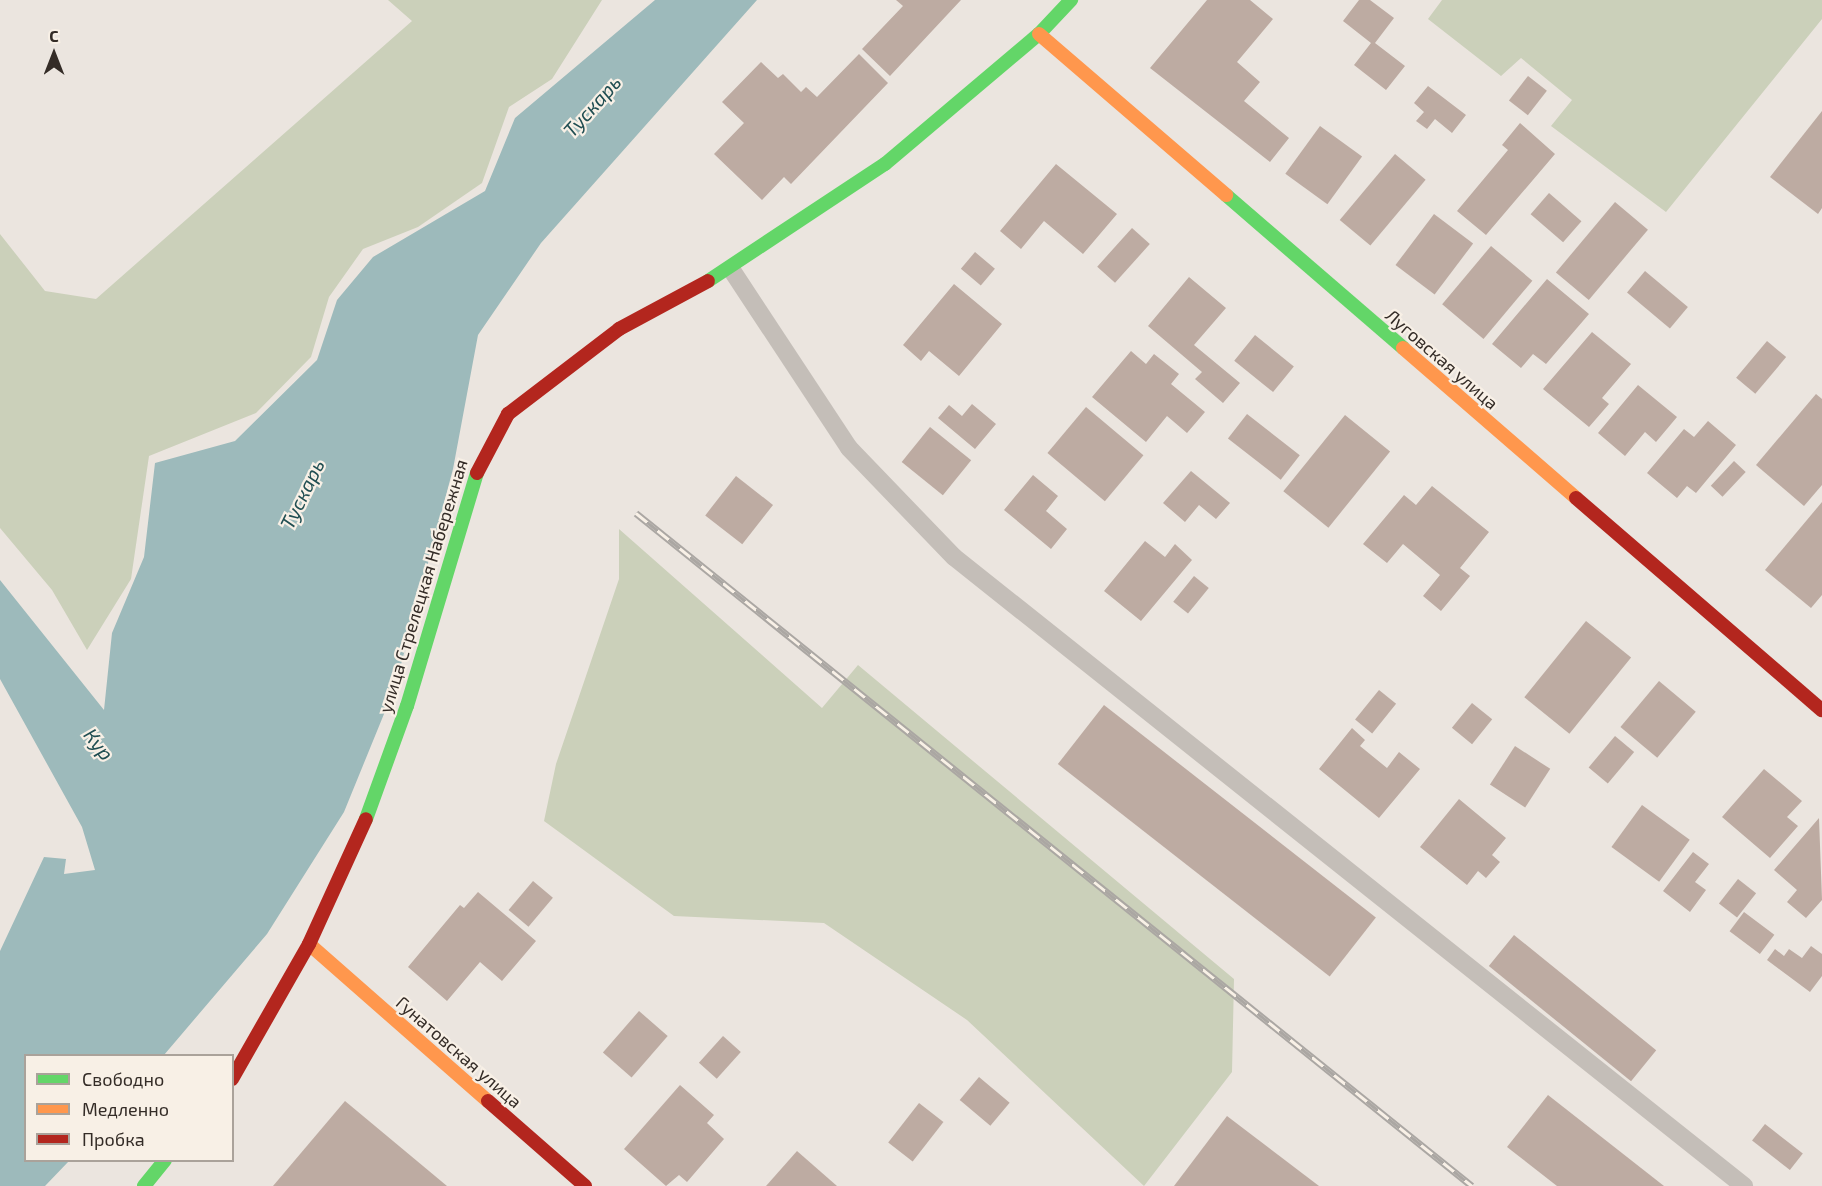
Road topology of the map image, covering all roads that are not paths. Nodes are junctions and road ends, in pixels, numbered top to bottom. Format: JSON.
{"nodes":[{"id":1,"x":1071,"y":0,"type":"edge"},
{"id":2,"x":1039,"y":34,"type":"junction"},
{"id":3,"x":731,"y":269,"type":"junction"},
{"id":4,"x":1822,"y":710,"type":"edge"},
{"id":5,"x":309,"y":944,"type":"junction"},
{"id":6,"x":234,"y":1075,"type":"edge"},
{"id":7,"x":164,"y":1162,"type":"edge"},
{"id":8,"x":144,"y":1186,"type":"edge"},
{"id":9,"x":585,"y":1186,"type":"edge"},
{"id":10,"x":1744,"y":1186,"type":"edge"}],
"edges":[{"from":1,"to":2,"type":"street","name":"улица Стрелецкая Набережная"},
{"from":2,"to":3,"type":"street","name":"улица Стрелецкая Набережная"},
{"from":2,"to":4,"type":"street","name":"Луговская улица"},
{"from":3,"to":5,"type":"street","name":"улица Стрелецкая Набережная"},
{"from":3,"to":10,"type":"lane"},
{"from":5,"to":6,"type":"street","name":"улица Стрелецкая Набережная"},
{"from":5,"to":9,"type":"street","name":"Гунатовская улица"},
{"from":7,"to":8,"type":"street"}]}
